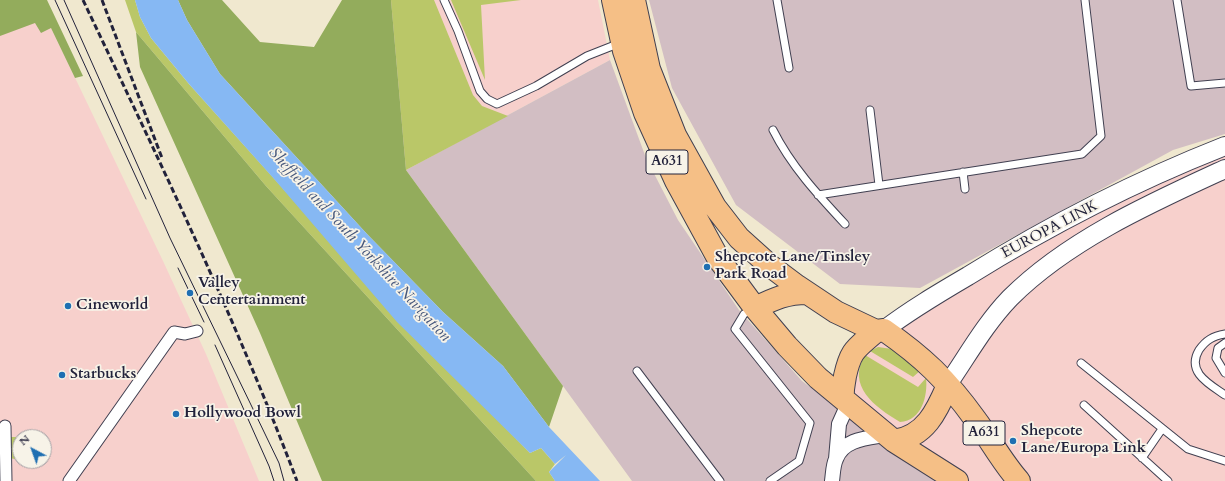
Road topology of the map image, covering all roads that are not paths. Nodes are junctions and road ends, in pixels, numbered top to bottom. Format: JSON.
{"nodes":[{"id":1,"x":444,"y":0,"type":"edge"},
{"id":2,"x":613,"y":0,"type":"edge"},
{"id":3,"x":634,"y":0,"type":"edge"},
{"id":4,"x":777,"y":0,"type":"edge"},
{"id":5,"x":1085,"y":0,"type":"edge"},
{"id":6,"x":1177,"y":0,"type":"edge"},
{"id":7,"x":622,"y":42,"type":"junction"},
{"id":8,"x":789,"y":68,"type":"dead end"},
{"id":9,"x":1225,"y":83,"type":"edge"},
{"id":10,"x":870,"y":110,"type":"dead end"},
{"id":11,"x":773,"y":130,"type":"dead end"},
{"id":12,"x":1225,"y":146,"type":"edge"},
{"id":13,"x":1225,"y":169,"type":"edge"},
{"id":14,"x":695,"y":171,"type":"junction"},
{"id":15,"x":962,"y":172,"type":"junction"},
{"id":16,"x":676,"y":182,"type":"junction"},
{"id":17,"x":879,"y":185,"type":"junction"},
{"id":18,"x":965,"y":189,"type":"dead end"},
{"id":19,"x":818,"y":194,"type":"junction"},
{"id":20,"x":845,"y":224,"type":"dead end"},
{"id":21,"x":807,"y":293,"type":"junction"},
{"id":22,"x":755,"y":308,"type":"junction"},
{"id":23,"x":880,"y":330,"type":"junction"},
{"id":24,"x":198,"y":331,"type":"dead end"},
{"id":25,"x":1225,"y":334,"type":"edge"},
{"id":26,"x":1225,"y":344,"type":"edge"},
{"id":27,"x":1081,"y":363,"type":"dead end"},
{"id":28,"x":637,"y":371,"type":"dead end"},
{"id":29,"x":1225,"y":373,"type":"edge"},
{"id":30,"x":948,"y":385,"type":"junction"},
{"id":31,"x":1225,"y":395,"type":"edge"},
{"id":32,"x":846,"y":401,"type":"junction"},
{"id":33,"x":1084,"y":405,"type":"dead end"},
{"id":34,"x":5,"y":426,"type":"dead end"},
{"id":35,"x":1162,"y":429,"type":"junction"},
{"id":36,"x":890,"y":438,"type":"junction"},
{"id":37,"x":1142,"y":458,"type":"junction"},
{"id":38,"x":836,"y":459,"type":"junction"},
{"id":39,"x":1225,"y":460,"type":"edge"},
{"id":40,"x":6,"y":481,"type":"edge"},
{"id":41,"x":69,"y":481,"type":"edge"},
{"id":42,"x":720,"y":481,"type":"edge"},
{"id":43,"x":770,"y":481,"type":"edge"},
{"id":44,"x":832,"y":481,"type":"edge"},
{"id":45,"x":957,"y":481,"type":"edge"},
{"id":46,"x":1019,"y":481,"type":"edge"},
{"id":47,"x":1168,"y":481,"type":"edge"}],
"edges":[{"from":1,"to":7,"type":"lane"},
{"from":2,"to":7,"type":"highway","number":"A631"},
{"from":3,"to":14,"type":"highway","number":"A631"},
{"from":4,"to":8,"type":"lane"},
{"from":5,"to":15,"type":"lane"},
{"from":6,"to":9,"type":"lane"},
{"from":7,"to":16,"type":"highway","number":"A631"},
{"from":10,"to":17,"type":"lane"},
{"from":11,"to":19,"type":"lane"},
{"from":12,"to":23,"type":"street","name":"EUROPA LINK"},
{"from":13,"to":30,"type":"street","name":"EUROPA LINK"},
{"from":14,"to":16,"type":"highway"},
{"from":14,"to":21,"type":"highway","number":"A631"},
{"from":15,"to":17,"type":"lane"},
{"from":15,"to":18,"type":"lane"},
{"from":16,"to":22,"type":"highway","number":"A631"},
{"from":17,"to":19,"type":"lane"},
{"from":19,"to":20,"type":"lane"},
{"from":21,"to":22,"type":"highway"},
{"from":21,"to":23,"type":"highway","number":"A631"},
{"from":22,"to":32,"type":"highway","number":"A631"},
{"from":22,"to":43,"type":"lane"},
{"from":23,"to":30,"type":"highway"},
{"from":23,"to":32,"type":"highway"},
{"from":24,"to":41,"type":"street"},
{"from":25,"to":31,"type":"lane"},
{"from":26,"to":29,"type":"lane"},
{"from":27,"to":35,"type":"lane"},
{"from":28,"to":42,"type":"lane"},
{"from":30,"to":36,"type":"highway"},
{"from":30,"to":46,"type":"highway","number":"A631"},
{"from":32,"to":36,"type":"highway"},
{"from":32,"to":38,"type":"street"},
{"from":33,"to":37,"type":"lane"},
{"from":34,"to":40,"type":"street"},
{"from":35,"to":37,"type":"lane"},
{"from":35,"to":39,"type":"lane"},
{"from":36,"to":38,"type":"street"},
{"from":36,"to":45,"type":"highway"},
{"from":37,"to":47,"type":"lane"},
{"from":38,"to":44,"type":"street"}]}
